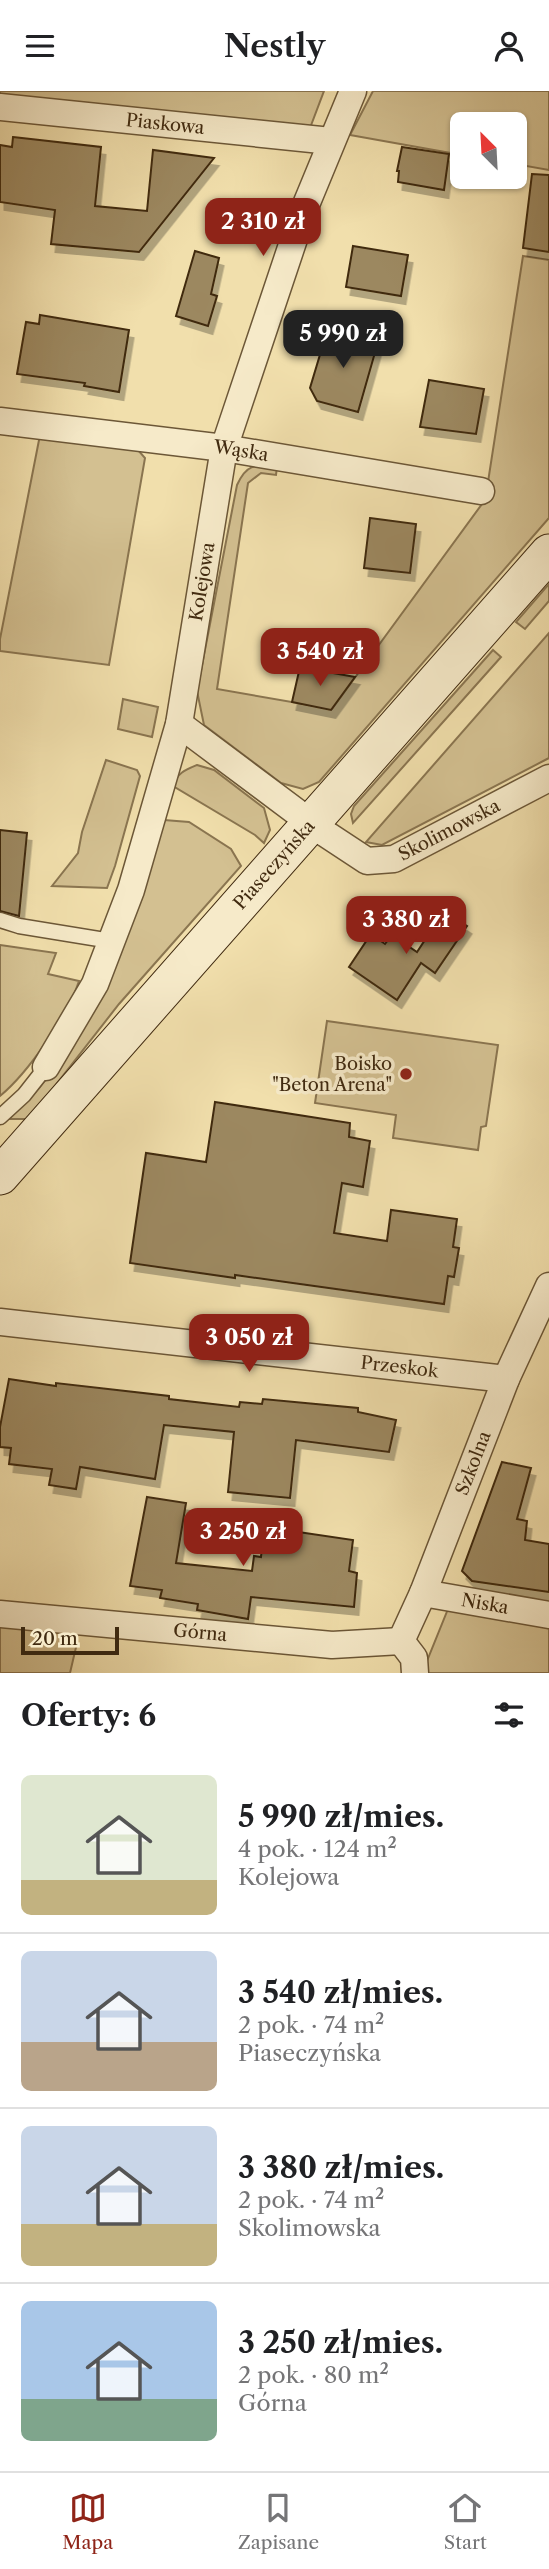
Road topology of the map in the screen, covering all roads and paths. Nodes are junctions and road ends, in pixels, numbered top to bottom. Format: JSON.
{"nodes":[{"id":1,"x":353,"y":91,"type":"edge"},
{"id":2,"x":0,"y":107,"type":"edge"},
{"id":3,"x":331,"y":141,"type":"junction"},
{"id":4,"x":0,"y":421,"type":"edge"},
{"id":5,"x":224,"y":448,"type":"junction"},
{"id":6,"x":481,"y":491,"type":"dead end"},
{"id":7,"x":549,"y":553,"type":"edge"},
{"id":8,"x":178,"y":725,"type":"junction"},
{"id":9,"x":549,"y":778,"type":"edge"},
{"id":10,"x":310,"y":822,"type":"junction"},
{"id":11,"x":0,"y":919,"type":"edge"},
{"id":12,"x":111,"y":941,"type":"junction"},
{"id":13,"x":46,"y":1067,"type":"joint"},
{"id":14,"x":0,"y":1117,"type":"edge"},
{"id":15,"x":0,"y":1176,"type":"edge"},
{"id":16,"x":549,"y":1287,"type":"edge"},
{"id":17,"x":0,"y":1322,"type":"edge"},
{"id":18,"x":506,"y":1379,"type":"junction"},
{"id":19,"x":423,"y":1593,"type":"junction"},
{"id":20,"x":0,"y":1614,"type":"edge"},
{"id":21,"x":549,"y":1615,"type":"edge"},
{"id":22,"x":401,"y":1641,"type":"junction"},
{"id":23,"x":415,"y":1673,"type":"edge"}],
"edges":[{"from":1,"to":3,"type":"street","name":"Kolejowa"},
{"from":2,"to":3,"type":"street","name":"Piaskowa"},
{"from":3,"to":5,"type":"street","name":"Kolejowa"},
{"from":4,"to":5,"type":"street","name":"Wąska"},
{"from":5,"to":6,"type":"street","name":"Wąska"},
{"from":5,"to":8,"type":"street","name":"Kolejowa"},
{"from":7,"to":10,"type":"main road","name":"Piaseczyńska"},
{"from":8,"to":10,"type":"street","name":"Skolimowska"},
{"from":8,"to":12,"type":"street","name":"Kolejowa"},
{"from":9,"to":10,"type":"street","name":"Skolimowska"},
{"from":10,"to":15,"type":"main road","name":"Piaseczyńska"},
{"from":11,"to":12,"type":"lane"},
{"from":12,"to":13,"type":"street","name":"Kolejowa"},
{"from":13,"to":14,"type":"lane"},
{"from":16,"to":18,"type":"street","name":"Szkolna"},
{"from":17,"to":18,"type":"street","name":"Przeskok"},
{"from":18,"to":19,"type":"street","name":"Szkolna"},
{"from":19,"to":21,"type":"street","name":"Niska"},
{"from":19,"to":22,"type":"street","name":"Szkolna"},
{"from":20,"to":22,"type":"street","name":"Górna"},
{"from":22,"to":23,"type":"street"}]}
